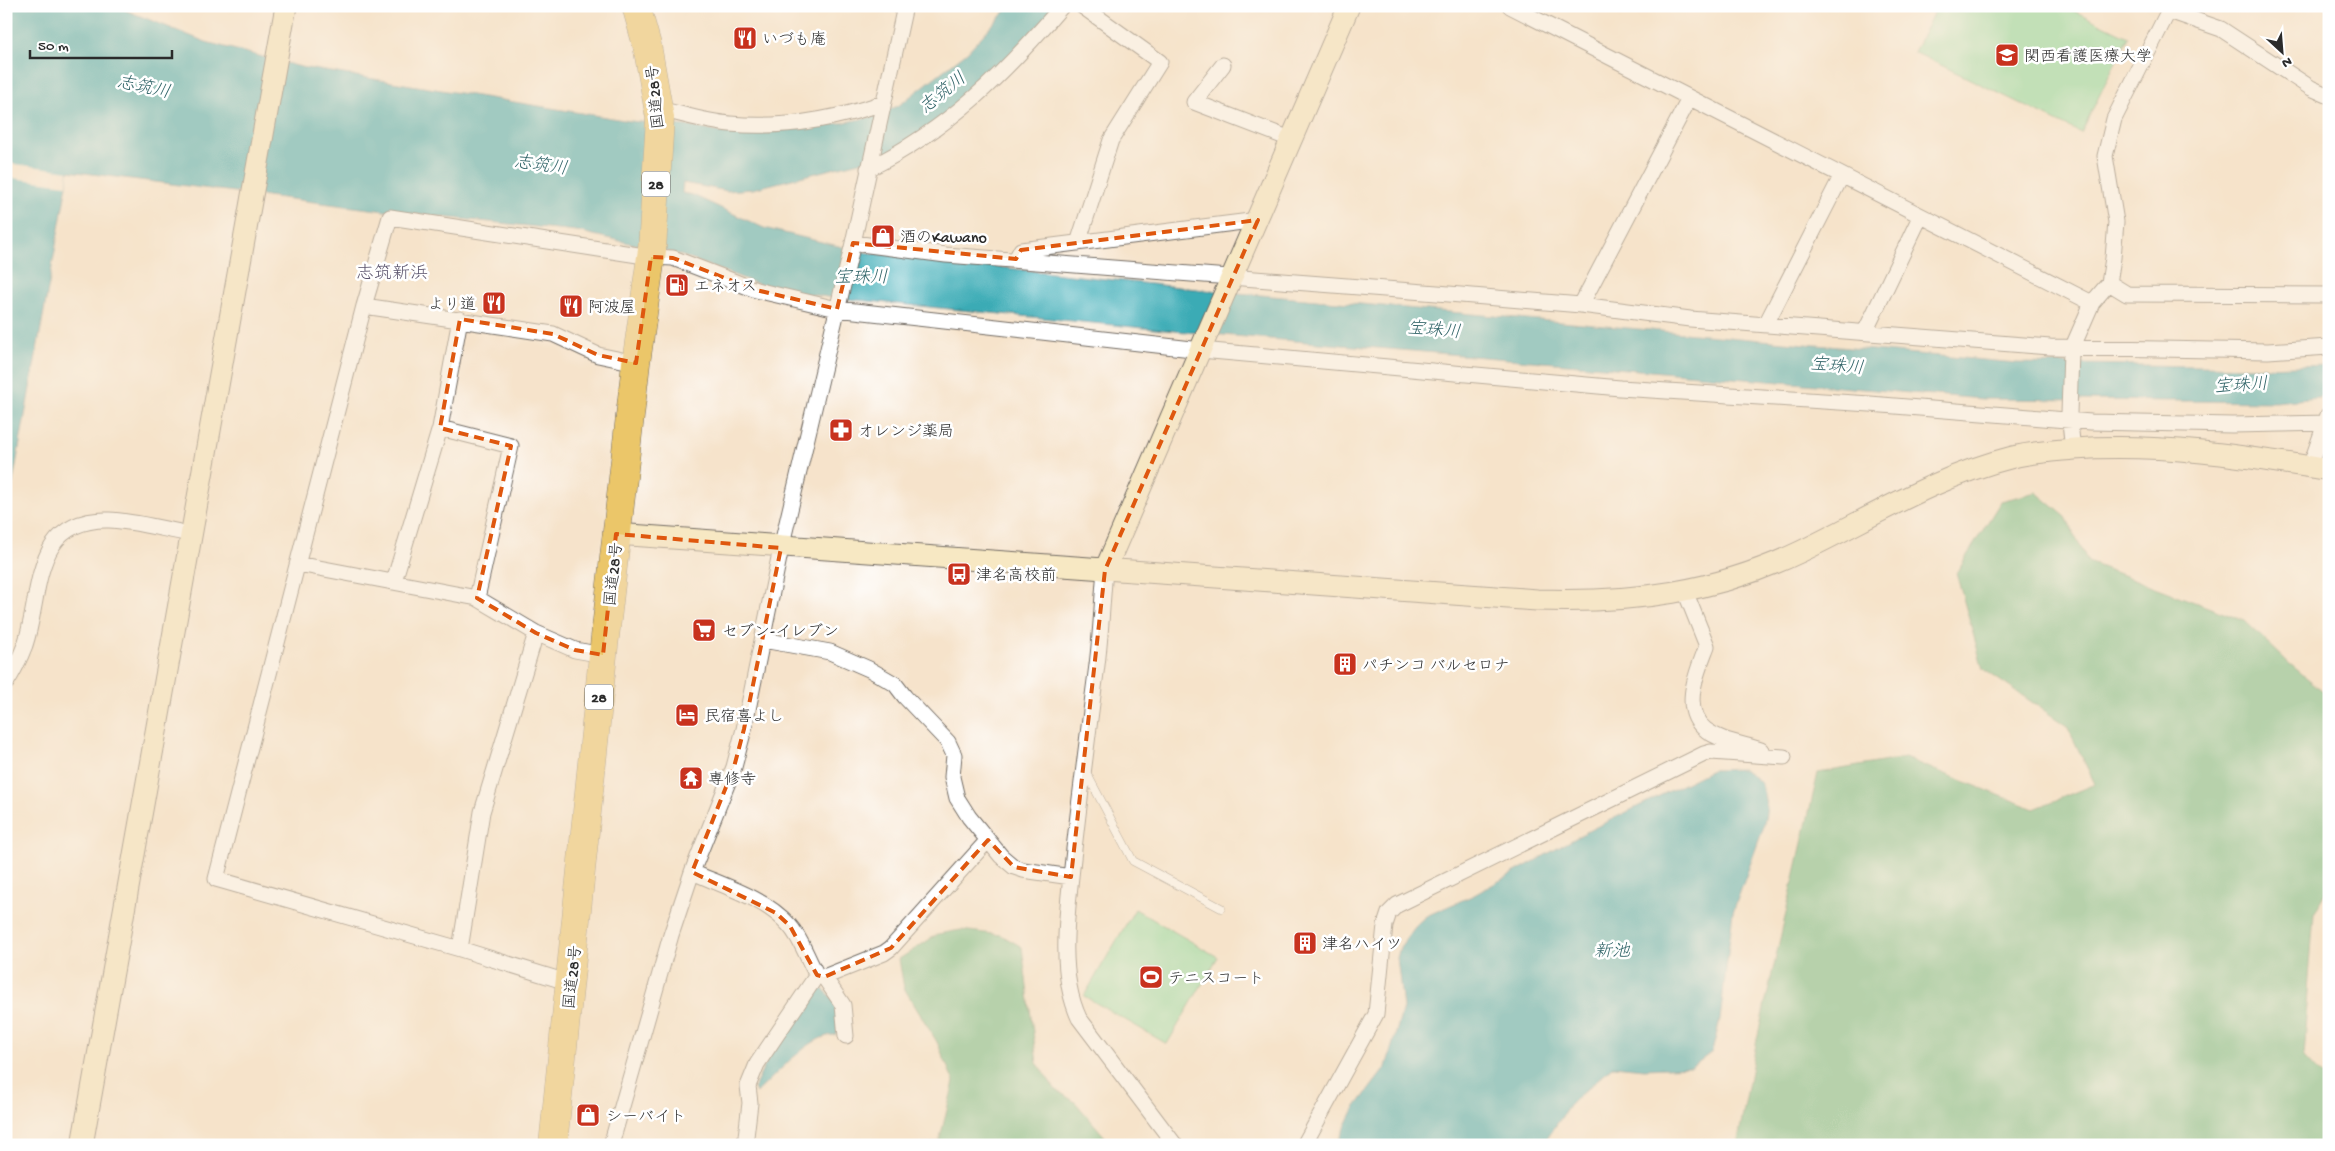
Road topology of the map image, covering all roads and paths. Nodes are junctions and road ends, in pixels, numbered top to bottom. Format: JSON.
{"nodes":[{"id":1,"x":286,"y":6,"type":"edge"},
{"id":2,"x":636,"y":6,"type":"edge"},
{"id":3,"x":905,"y":6,"type":"edge"},
{"id":4,"x":1062,"y":6,"type":"edge"},
{"id":5,"x":1082,"y":6,"type":"edge"},
{"id":6,"x":1350,"y":6,"type":"edge"},
{"id":7,"x":1510,"y":6,"type":"edge"},
{"id":8,"x":2170,"y":8,"type":"edge"},
{"id":9,"x":1223,"y":65,"type":"dead end"},
{"id":10,"x":2329,"y":96,"type":"edge"},
{"id":11,"x":1689,"y":99,"type":"junction"},
{"id":12,"x":883,"y":106,"type":"junction"},
{"id":13,"x":659,"y":113,"type":"junction"},
{"id":14,"x":1293,"y":140,"type":"junction"},
{"id":15,"x":869,"y":166,"type":"junction"},
{"id":16,"x":1842,"y":177,"type":"junction"},
{"id":17,"x":1920,"y":217,"type":"junction"},
{"id":18,"x":1258,"y":220,"type":"junction"},
{"id":19,"x":853,"y":243,"type":"junction"},
{"id":20,"x":1078,"y":243,"type":"junction"},
{"id":21,"x":652,"y":253,"type":"junction"},
{"id":22,"x":1016,"y":259,"type":"junction"},
{"id":23,"x":1230,"y":282,"type":"junction"},
{"id":24,"x":2109,"y":283,"type":"junction"},
{"id":25,"x":2329,"y":295,"type":"edge"},
{"id":26,"x":2092,"y":303,"type":"junction"},
{"id":27,"x":364,"y":306,"type":"junction"},
{"id":28,"x":837,"y":306,"type":"junction"},
{"id":29,"x":1581,"y":306,"type":"junction"},
{"id":30,"x":460,"y":319,"type":"junction"},
{"id":31,"x":1766,"y":324,"type":"junction"},
{"id":32,"x":1865,"y":332,"type":"junction"},
{"id":33,"x":2329,"y":347,"type":"edge"},
{"id":34,"x":1202,"y":348,"type":"junction"},
{"id":35,"x":2072,"y":349,"type":"junction"},
{"id":36,"x":636,"y":363,"type":"junction"},
{"id":37,"x":2069,"y":417,"type":"junction"},
{"id":38,"x":2327,"y":420,"type":"edge"},
{"id":39,"x":440,"y":428,"type":"junction"},
{"id":40,"x":2073,"y":450,"type":"junction"},
{"id":41,"x":2320,"y":469,"type":"edge"},
{"id":42,"x":192,"y":534,"type":"junction"},
{"id":43,"x":616,"y":534,"type":"junction"},
{"id":44,"x":782,"y":548,"type":"junction"},
{"id":45,"x":298,"y":564,"type":"junction"},
{"id":46,"x":1105,"y":570,"type":"junction"},
{"id":47,"x":394,"y":581,"type":"junction"},
{"id":48,"x":1685,"y":591,"type":"junction"},
{"id":49,"x":477,"y":598,"type":"junction"},
{"id":50,"x":536,"y":633,"type":"junction"},
{"id":51,"x":763,"y":640,"type":"junction"},
{"id":52,"x":603,"y":655,"type":"junction"},
{"id":53,"x":6,"y":683,"type":"edge"},
{"id":54,"x":1083,"y":766,"type":"junction"},
{"id":55,"x":988,"y":840,"type":"junction"},
{"id":56,"x":692,"y":872,"type":"junction"},
{"id":57,"x":1071,"y":877,"type":"junction"},
{"id":58,"x":1221,"y":908,"type":"dead end"},
{"id":59,"x":460,"y":949,"type":"junction"},
{"id":60,"x":821,"y":976,"type":"junction"},
{"id":61,"x":570,"y":983,"type":"junction"},
{"id":62,"x":846,"y":1036,"type":"dead end"},
{"id":63,"x":82,"y":1145,"type":"edge"},
{"id":64,"x":552,"y":1145,"type":"edge"},
{"id":65,"x":611,"y":1145,"type":"edge"},
{"id":66,"x":745,"y":1145,"type":"edge"},
{"id":67,"x":1175,"y":1145,"type":"edge"},
{"id":68,"x":1304,"y":1145,"type":"edge"}],
"edges":[{"from":1,"to":42,"type":"street"},
{"from":2,"to":13,"type":"highway","name":"国道28号","number":"28"},
{"from":3,"to":12,"type":"street"},
{"from":4,"to":15,"type":"street"},
{"from":5,"to":20,"type":"street"},
{"from":6,"to":14,"type":"street"},
{"from":7,"to":11,"type":"street"},
{"from":8,"to":10,"type":"street"},
{"from":8,"to":24,"type":"street"},
{"from":9,"to":14,"type":"street"},
{"from":11,"to":16,"type":"street"},
{"from":11,"to":29,"type":"street"},
{"from":12,"to":13,"type":"street"},
{"from":12,"to":15,"type":"street"},
{"from":13,"to":21,"type":"highway","name":"国道28号","number":"28"},
{"from":14,"to":18,"type":"street"},
{"from":15,"to":19,"type":"street"},
{"from":16,"to":17,"type":"street"},
{"from":16,"to":31,"type":"street"},
{"from":17,"to":26,"type":"street"},
{"from":17,"to":32,"type":"street"},
{"from":18,"to":20,"type":"street"},
{"from":18,"to":23,"type":"street"},
{"from":19,"to":22,"type":"street"},
{"from":19,"to":28,"type":"street"},
{"from":20,"to":22,"type":"street"},
{"from":21,"to":27,"type":"street"},
{"from":21,"to":28,"type":"street"},
{"from":21,"to":36,"type":"highway","name":"国道28号","number":"28"},
{"from":22,"to":23,"type":"street"},
{"from":23,"to":29,"type":"street"},
{"from":23,"to":34,"type":"street"},
{"from":24,"to":25,"type":"street"},
{"from":24,"to":26,"type":"street"},
{"from":26,"to":35,"type":"street"},
{"from":27,"to":30,"type":"street"},
{"from":27,"to":45,"type":"street"},
{"from":28,"to":34,"type":"street"},
{"from":28,"to":44,"type":"street"},
{"from":29,"to":31,"type":"street"},
{"from":30,"to":36,"type":"street"},
{"from":30,"to":39,"type":"street"},
{"from":31,"to":32,"type":"street"},
{"from":32,"to":35,"type":"street"},
{"from":33,"to":35,"type":"street"},
{"from":34,"to":37,"type":"street"},
{"from":34,"to":46,"type":"street"},
{"from":35,"to":37,"type":"street"},
{"from":36,"to":43,"type":"highway","name":"国道28号","number":"28"},
{"from":37,"to":38,"type":"street"},
{"from":37,"to":40,"type":"street"},
{"from":38,"to":41,"type":"street"},
{"from":39,"to":47,"type":"street"},
{"from":39,"to":49,"type":"street"},
{"from":40,"to":41,"type":"street"},
{"from":40,"to":48,"type":"street"},
{"from":42,"to":53,"type":"street"},
{"from":42,"to":63,"type":"street"},
{"from":43,"to":44,"type":"street"},
{"from":43,"to":52,"type":"highway","name":"国道28号","number":"28"},
{"from":44,"to":46,"type":"street"},
{"from":44,"to":51,"type":"street"},
{"from":45,"to":47,"type":"street"},
{"from":45,"to":59,"type":"street"},
{"from":46,"to":48,"type":"street"},
{"from":46,"to":54,"type":"street"},
{"from":47,"to":49,"type":"street"},
{"from":48,"to":68,"type":"street"},
{"from":49,"to":50,"type":"street"},
{"from":50,"to":52,"type":"street"},
{"from":50,"to":59,"type":"street"},
{"from":51,"to":55,"type":"street"},
{"from":51,"to":56,"type":"street"},
{"from":52,"to":61,"type":"highway","name":"国道28号","number":"28"},
{"from":54,"to":57,"type":"street"},
{"from":54,"to":58,"type":"lane"},
{"from":55,"to":57,"type":"street"},
{"from":55,"to":60,"type":"street"},
{"from":56,"to":60,"type":"street"},
{"from":56,"to":65,"type":"street"},
{"from":57,"to":67,"type":"street"},
{"from":59,"to":61,"type":"street"},
{"from":60,"to":62,"type":"street"},
{"from":60,"to":66,"type":"street"},
{"from":61,"to":64,"type":"highway","name":"国道28号","number":"28"}]}
